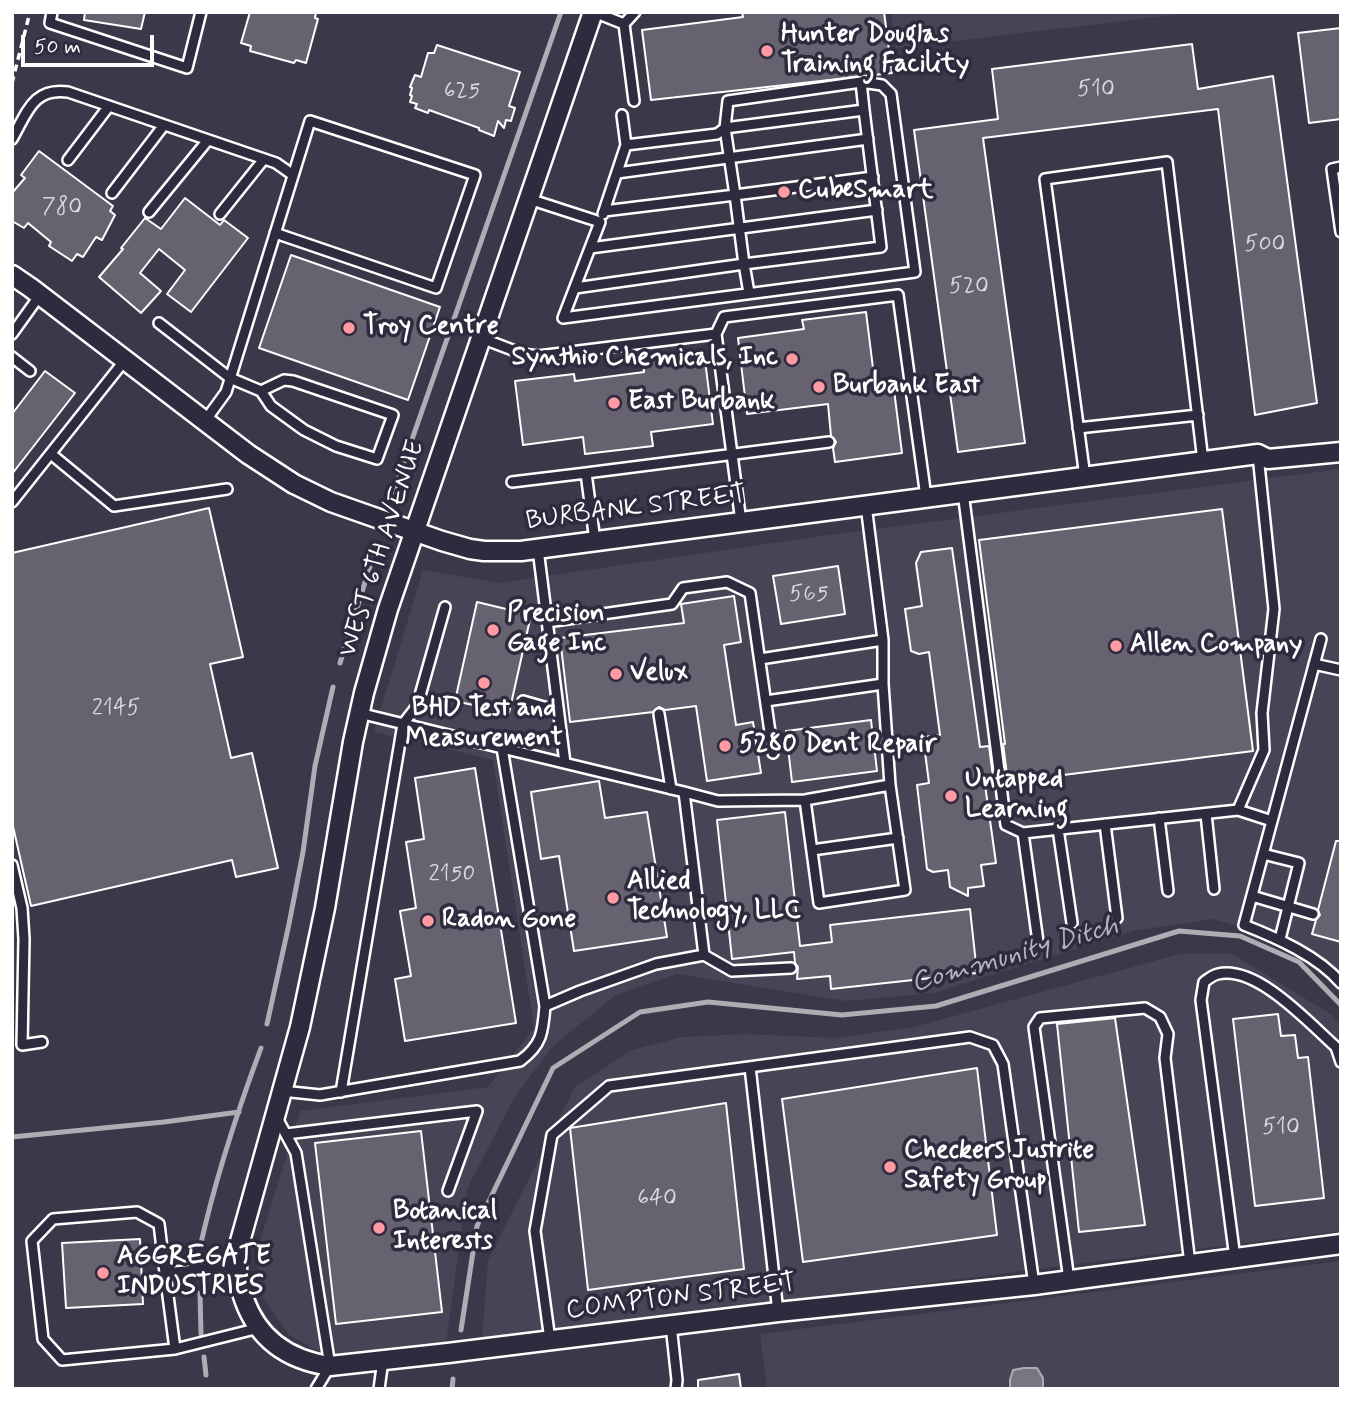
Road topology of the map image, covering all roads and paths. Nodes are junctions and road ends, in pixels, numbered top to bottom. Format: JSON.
{"nodes":[{"id":1,"x":30,"y":12,"type":"edge"},
{"id":2,"x":52,"y":12,"type":"edge"},
{"id":3,"x":201,"y":12,"type":"edge"},
{"id":4,"x":593,"y":12,"type":"edge"},
{"id":5,"x":635,"y":12,"type":"edge"},
{"id":6,"x":624,"y":24,"type":"junction"},
{"id":7,"x":12,"y":82,"type":"edge"},
{"id":8,"x":861,"y":82,"type":"junction"},
{"id":9,"x":634,"y":101,"type":"dead end"},
{"id":10,"x":109,"y":106,"type":"junction"},
{"id":11,"x":864,"y":110,"type":"junction"},
{"id":12,"x":622,"y":115,"type":"dead end"},
{"id":13,"x":164,"y":125,"type":"junction"},
{"id":14,"x":725,"y":128,"type":"junction"},
{"id":15,"x":12,"y":138,"type":"edge"},
{"id":16,"x":868,"y":139,"type":"junction"},
{"id":17,"x":208,"y":140,"type":"junction"},
{"id":18,"x":626,"y":145,"type":"junction"},
{"id":19,"x":729,"y":157,"type":"junction"},
{"id":20,"x":264,"y":159,"type":"junction"},
{"id":21,"x":68,"y":160,"type":"dead end"},
{"id":22,"x":1341,"y":167,"type":"edge"},
{"id":23,"x":617,"y":173,"type":"junction"},
{"id":24,"x":293,"y":175,"type":"junction"},
{"id":25,"x":873,"y":177,"type":"junction"},
{"id":26,"x":112,"y":193,"type":"dead end"},
{"id":27,"x":735,"y":195,"type":"junction"},
{"id":28,"x":529,"y":199,"type":"junction"},
{"id":29,"x":877,"y":210,"type":"junction"},
{"id":30,"x":604,"y":211,"type":"junction"},
{"id":31,"x":149,"y":212,"type":"dead end"},
{"id":32,"x":220,"y":214,"type":"dead end"},
{"id":33,"x":600,"y":222,"type":"junction"},
{"id":34,"x":740,"y":228,"type":"junction"},
{"id":35,"x":1341,"y":232,"type":"edge"},
{"id":36,"x":275,"y":233,"type":"junction"},
{"id":37,"x":590,"y":248,"type":"junction"},
{"id":38,"x":744,"y":264,"type":"junction"},
{"id":39,"x":12,"y":275,"type":"edge"},
{"id":40,"x":575,"y":288,"type":"junction"},
{"id":41,"x":750,"y":293,"type":"junction"},
{"id":42,"x":40,"y":295,"type":"junction"},
{"id":43,"x":159,"y":323,"type":"dead end"},
{"id":44,"x":12,"y":334,"type":"edge"},
{"id":45,"x":716,"y":334,"type":"junction"},
{"id":46,"x":481,"y":338,"type":"junction"},
{"id":47,"x":12,"y":357,"type":"edge"},
{"id":48,"x":125,"y":360,"type":"junction"},
{"id":49,"x":30,"y":371,"type":"dead end"},
{"id":50,"x":230,"y":377,"type":"junction"},
{"id":51,"x":261,"y":391,"type":"junction"},
{"id":52,"x":1198,"y":415,"type":"junction"},
{"id":53,"x":205,"y":421,"type":"junction"},
{"id":54,"x":1078,"y":428,"type":"junction"},
{"id":55,"x":829,"y":442,"type":"dead end"},
{"id":56,"x":1341,"y":452,"type":"edge"},
{"id":57,"x":51,"y":454,"type":"junction"},
{"id":58,"x":732,"y":454,"type":"junction"},
{"id":59,"x":1258,"y":454,"type":"junction"},
{"id":60,"x":1203,"y":461,"type":"junction"},
{"id":61,"x":586,"y":472,"type":"junction"},
{"id":62,"x":1085,"y":477,"type":"junction"},
{"id":63,"x":512,"y":482,"type":"dead end"},
{"id":64,"x":227,"y":489,"type":"dead end"},
{"id":65,"x":963,"y":492,"type":"junction"},
{"id":66,"x":926,"y":497,"type":"junction"},
{"id":67,"x":12,"y":502,"type":"edge"},
{"id":68,"x":866,"y":505,"type":"junction"},
{"id":69,"x":741,"y":522,"type":"junction"},
{"id":70,"x":415,"y":531,"type":"junction"},
{"id":71,"x":595,"y":541,"type":"junction"},
{"id":72,"x":538,"y":549,"type":"junction"},
{"id":73,"x":444,"y":607,"type":"dead end"},
{"id":74,"x":547,"y":622,"type":"junction"},
{"id":75,"x":1321,"y":639,"type":"dead end"},
{"id":76,"x":883,"y":640,"type":"junction"},
{"id":77,"x":760,"y":659,"type":"junction"},
{"id":78,"x":1314,"y":664,"type":"junction"},
{"id":79,"x":1341,"y":670,"type":"edge"},
{"id":80,"x":883,"y":684,"type":"junction"},
{"id":81,"x":523,"y":701,"type":"dead end"},
{"id":82,"x":766,"y":701,"type":"junction"},
{"id":83,"x":558,"y":711,"type":"junction"},
{"id":84,"x":359,"y":713,"type":"junction"},
{"id":85,"x":659,"y":714,"type":"dead end"},
{"id":86,"x":403,"y":724,"type":"junction"},
{"id":87,"x":502,"y":748,"type":"junction"},
{"id":88,"x":773,"y":753,"type":"dead end"},
{"id":89,"x":565,"y":763,"type":"junction"},
{"id":90,"x":890,"y":785,"type":"junction"},
{"id":91,"x":671,"y":789,"type":"junction"},
{"id":92,"x":684,"y":792,"type":"junction"},
{"id":93,"x":805,"y":800,"type":"junction"},
{"id":94,"x":1238,"y":810,"type":"junction"},
{"id":95,"x":1206,"y":814,"type":"junction"},
{"id":96,"x":1158,"y":818,"type":"junction"},
{"id":97,"x":1272,"y":821,"type":"junction"},
{"id":98,"x":1105,"y":824,"type":"junction"},
{"id":99,"x":1058,"y":829,"type":"junction"},
{"id":100,"x":1023,"y":833,"type":"junction"},
{"id":101,"x":898,"y":838,"type":"junction"},
{"id":102,"x":812,"y":850,"type":"junction"},
{"id":103,"x":1263,"y":854,"type":"junction"},
{"id":104,"x":12,"y":864,"type":"edge"},
{"id":105,"x":1214,"y":889,"type":"dead end"},
{"id":106,"x":1167,"y":891,"type":"dead end"},
{"id":107,"x":1252,"y":897,"type":"junction"},
{"id":108,"x":1288,"y":906,"type":"junction"},
{"id":109,"x":1313,"y":914,"type":"dead end"},
{"id":110,"x":1117,"y":918,"type":"dead end"},
{"id":111,"x":1072,"y":923,"type":"dead end"},
{"id":112,"x":1280,"y":939,"type":"junction"},
{"id":113,"x":1038,"y":942,"type":"dead end"},
{"id":114,"x":704,"y":955,"type":"junction"},
{"id":115,"x":791,"y":968,"type":"dead end"},
{"id":116,"x":1341,"y":983,"type":"edge"},
{"id":117,"x":545,"y":1006,"type":"junction"},
{"id":118,"x":43,"y":1042,"type":"dead end"},
{"id":119,"x":1341,"y":1062,"type":"edge"},
{"id":120,"x":750,"y":1067,"type":"junction"},
{"id":121,"x":282,"y":1091,"type":"junction"},
{"id":122,"x":341,"y":1092,"type":"junction"},
{"id":123,"x":275,"y":1116,"type":"junction"},
{"id":124,"x":286,"y":1134,"type":"junction"},
{"id":125,"x":448,"y":1191,"type":"dead end"},
{"id":126,"x":1341,"y":1244,"type":"edge"},
{"id":127,"x":1235,"y":1258,"type":"junction"},
{"id":128,"x":1190,"y":1264,"type":"junction"},
{"id":129,"x":236,"y":1266,"type":"junction"},
{"id":130,"x":165,"y":1273,"type":"junction"},
{"id":131,"x":1069,"y":1280,"type":"junction"},
{"id":132,"x":1034,"y":1285,"type":"junction"},
{"id":133,"x":778,"y":1312,"type":"junction"},
{"id":134,"x":671,"y":1325,"type":"junction"},
{"id":135,"x":259,"y":1328,"type":"junction"},
{"id":136,"x":550,"y":1340,"type":"junction"},
{"id":137,"x":175,"y":1349,"type":"junction"},
{"id":138,"x":383,"y":1360,"type":"junction"},
{"id":139,"x":330,"y":1366,"type":"junction"},
{"id":140,"x":316,"y":1389,"type":"edge"},
{"id":141,"x":379,"y":1389,"type":"edge"},
{"id":142,"x":676,"y":1389,"type":"edge"}],
"edges":[{"from":1,"to":7,"type":"path"},
{"from":2,"to":3,"type":"lane"},
{"from":4,"to":6,"type":"lane"},
{"from":4,"to":28,"type":"street","name":"WEST 6TH AVENUE"},
{"from":5,"to":6,"type":"lane"},
{"from":6,"to":9,"type":"lane"},
{"from":8,"to":11,"type":"lane"},
{"from":8,"to":14,"type":"lane"},
{"from":8,"to":41,"type":"lane"},
{"from":10,"to":13,"type":"lane"},
{"from":10,"to":15,"type":"lane"},
{"from":10,"to":21,"type":"lane"},
{"from":11,"to":14,"type":"lane"},
{"from":11,"to":16,"type":"lane"},
{"from":12,"to":18,"type":"lane"},
{"from":13,"to":17,"type":"lane"},
{"from":13,"to":26,"type":"lane"},
{"from":14,"to":18,"type":"lane"},
{"from":14,"to":19,"type":"lane"},
{"from":16,"to":19,"type":"lane"},
{"from":16,"to":25,"type":"lane"},
{"from":17,"to":20,"type":"lane"},
{"from":17,"to":31,"type":"lane"},
{"from":18,"to":23,"type":"lane"},
{"from":19,"to":23,"type":"lane"},
{"from":19,"to":27,"type":"lane"},
{"from":20,"to":24,"type":"lane"},
{"from":20,"to":32,"type":"lane"},
{"from":22,"to":35,"type":"lane"},
{"from":23,"to":30,"type":"lane"},
{"from":24,"to":36,"type":"lane"},
{"from":24,"to":36,"type":"lane"},
{"from":25,"to":27,"type":"lane"},
{"from":25,"to":29,"type":"lane"},
{"from":27,"to":30,"type":"lane"},
{"from":27,"to":34,"type":"lane"},
{"from":28,"to":33,"type":"lane"},
{"from":28,"to":46,"type":"street","name":"WEST 6TH AVENUE"},
{"from":29,"to":34,"type":"lane"},
{"from":29,"to":38,"type":"lane"},
{"from":30,"to":33,"type":"lane"},
{"from":33,"to":37,"type":"lane"},
{"from":34,"to":37,"type":"lane"},
{"from":34,"to":38,"type":"lane"},
{"from":36,"to":50,"type":"lane"},
{"from":37,"to":40,"type":"lane"},
{"from":38,"to":40,"type":"lane"},
{"from":38,"to":41,"type":"lane"},
{"from":39,"to":42,"type":"street","name":"BURBANK STREET"},
{"from":40,"to":41,"type":"lane"},
{"from":42,"to":44,"type":"lane"},
{"from":42,"to":48,"type":"street","name":"BURBANK STREET"},
{"from":43,"to":50,"type":"lane"},
{"from":45,"to":46,"type":"lane"},
{"from":45,"to":58,"type":"lane"},
{"from":45,"to":66,"type":"lane"},
{"from":46,"to":70,"type":"street","name":"WEST 6TH AVENUE"},
{"from":47,"to":49,"type":"lane"},
{"from":48,"to":53,"type":"street","name":"BURBANK STREET"},
{"from":48,"to":57,"type":"lane"},
{"from":50,"to":51,"type":"lane"},
{"from":50,"to":53,"type":"lane"},
{"from":51,"to":51,"type":"lane"},
{"from":52,"to":54,"type":"lane"},
{"from":52,"to":54,"type":"lane"},
{"from":52,"to":60,"type":"lane"},
{"from":53,"to":70,"type":"street","name":"BURBANK STREET"},
{"from":54,"to":62,"type":"lane"},
{"from":55,"to":58,"type":"lane"},
{"from":56,"to":59,"type":"street","name":"BURBANK STREET"},
{"from":57,"to":64,"type":"lane"},
{"from":57,"to":67,"type":"lane"},
{"from":58,"to":61,"type":"lane"},
{"from":58,"to":69,"type":"lane"},
{"from":59,"to":60,"type":"street","name":"BURBANK STREET"},
{"from":59,"to":94,"type":"lane"},
{"from":60,"to":62,"type":"street","name":"BURBANK STREET"},
{"from":61,"to":63,"type":"lane"},
{"from":61,"to":71,"type":"lane"},
{"from":62,"to":65,"type":"street","name":"BURBANK STREET"},
{"from":65,"to":66,"type":"street","name":"BURBANK STREET"},
{"from":65,"to":100,"type":"lane"},
{"from":66,"to":68,"type":"street","name":"BURBANK STREET"},
{"from":68,"to":69,"type":"street","name":"BURBANK STREET"},
{"from":68,"to":76,"type":"lane"},
{"from":69,"to":71,"type":"street","name":"BURBANK STREET"},
{"from":70,"to":72,"type":"street","name":"BURBANK STREET"},
{"from":70,"to":84,"type":"street","name":"WEST 6TH AVENUE"},
{"from":71,"to":72,"type":"street","name":"BURBANK STREET"},
{"from":72,"to":74,"type":"lane"},
{"from":73,"to":86,"type":"lane"},
{"from":74,"to":77,"type":"lane"},
{"from":74,"to":83,"type":"lane"},
{"from":75,"to":78,"type":"lane"},
{"from":76,"to":77,"type":"lane"},
{"from":76,"to":80,"type":"lane"},
{"from":77,"to":82,"type":"lane"},
{"from":78,"to":79,"type":"lane"},
{"from":78,"to":97,"type":"lane"},
{"from":80,"to":82,"type":"lane"},
{"from":80,"to":90,"type":"lane"},
{"from":81,"to":83,"type":"lane"},
{"from":82,"to":88,"type":"lane"},
{"from":83,"to":89,"type":"lane"},
{"from":84,"to":86,"type":"lane"},
{"from":84,"to":121,"type":"street","name":"WEST 6TH AVENUE"},
{"from":85,"to":91,"type":"lane"},
{"from":86,"to":87,"type":"lane"},
{"from":86,"to":122,"type":"lane"},
{"from":87,"to":89,"type":"lane"},
{"from":87,"to":117,"type":"lane"},
{"from":89,"to":91,"type":"lane"},
{"from":90,"to":93,"type":"lane"},
{"from":90,"to":101,"type":"lane"},
{"from":91,"to":92,"type":"lane"},
{"from":92,"to":93,"type":"lane"},
{"from":92,"to":114,"type":"lane"},
{"from":93,"to":102,"type":"lane"},
{"from":94,"to":95,"type":"lane"},
{"from":94,"to":97,"type":"lane"},
{"from":95,"to":96,"type":"lane"},
{"from":95,"to":105,"type":"lane"},
{"from":96,"to":98,"type":"lane"},
{"from":96,"to":106,"type":"lane"},
{"from":97,"to":103,"type":"lane"},
{"from":98,"to":99,"type":"lane"},
{"from":98,"to":110,"type":"lane"},
{"from":99,"to":100,"type":"lane"},
{"from":99,"to":111,"type":"lane"},
{"from":100,"to":113,"type":"lane"},
{"from":101,"to":102,"type":"lane"},
{"from":101,"to":102,"type":"lane"},
{"from":103,"to":107,"type":"lane"},
{"from":103,"to":108,"type":"lane"},
{"from":104,"to":118,"type":"lane"},
{"from":107,"to":108,"type":"lane"},
{"from":107,"to":112,"type":"lane"},
{"from":108,"to":109,"type":"lane"},
{"from":108,"to":112,"type":"lane"},
{"from":112,"to":116,"type":"lane"},
{"from":114,"to":115,"type":"lane"},
{"from":114,"to":117,"type":"lane"},
{"from":117,"to":122,"type":"lane"},
{"from":119,"to":127,"type":"lane"},
{"from":120,"to":132,"type":"lane"},
{"from":120,"to":133,"type":"lane"},
{"from":120,"to":136,"type":"lane"},
{"from":121,"to":122,"type":"lane"},
{"from":121,"to":123,"type":"street","name":"WEST 6TH AVENUE"},
{"from":123,"to":124,"type":"lane"},
{"from":123,"to":129,"type":"street","name":"COMPTON STREET"},
{"from":124,"to":125,"type":"lane"},
{"from":124,"to":139,"type":"lane"},
{"from":126,"to":127,"type":"street","name":"COMPTON STREET"},
{"from":127,"to":128,"type":"street","name":"COMPTON STREET"},
{"from":128,"to":131,"type":"street","name":"COMPTON STREET"},
{"from":128,"to":131,"type":"lane"},
{"from":129,"to":130,"type":"lane"},
{"from":129,"to":135,"type":"street","name":"COMPTON STREET"},
{"from":130,"to":137,"type":"lane"},
{"from":130,"to":137,"type":"lane"},
{"from":131,"to":132,"type":"street","name":"COMPTON STREET"},
{"from":132,"to":133,"type":"street","name":"COMPTON STREET"},
{"from":133,"to":134,"type":"street","name":"COMPTON STREET"},
{"from":134,"to":136,"type":"street","name":"COMPTON STREET"},
{"from":134,"to":142,"type":"lane"},
{"from":135,"to":137,"type":"lane"},
{"from":135,"to":139,"type":"street","name":"COMPTON STREET"},
{"from":136,"to":138,"type":"street","name":"COMPTON STREET"},
{"from":138,"to":139,"type":"street","name":"COMPTON STREET"},
{"from":138,"to":141,"type":"lane"},
{"from":139,"to":140,"type":"lane"}]}
